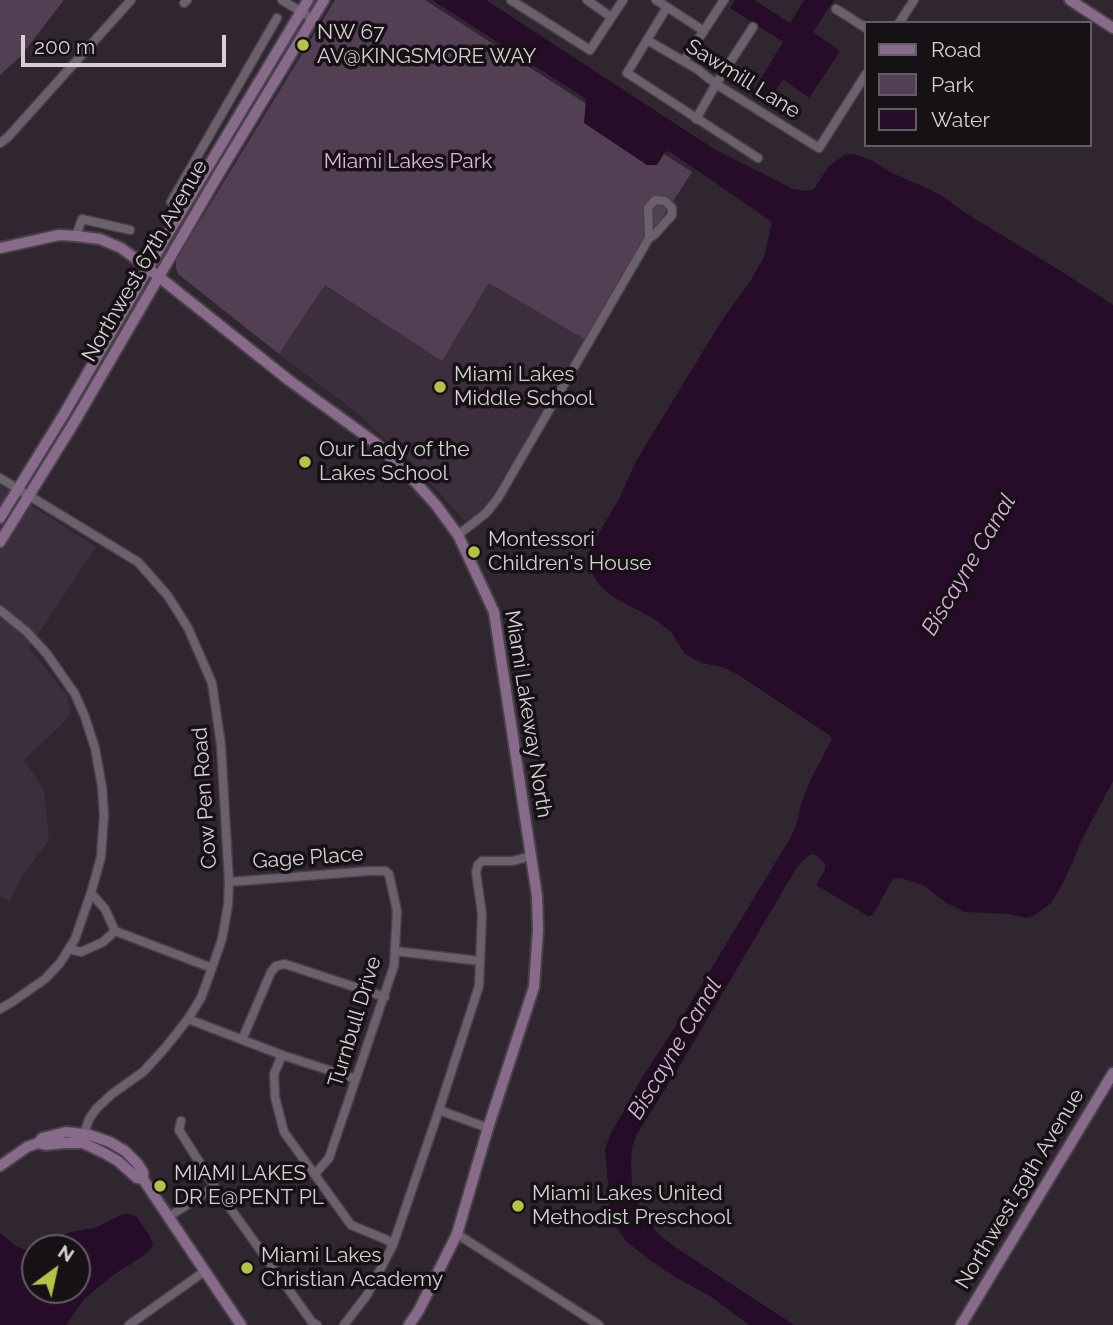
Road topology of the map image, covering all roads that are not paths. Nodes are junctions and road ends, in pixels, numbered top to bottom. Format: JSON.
{"nodes":[{"id":1,"x":131,"y":0,"type":"edge"},
{"id":2,"x":282,"y":0,"type":"edge"},
{"id":3,"x":308,"y":0,"type":"edge"},
{"id":4,"x":324,"y":0,"type":"edge"},
{"id":5,"x":511,"y":0,"type":"edge"},
{"id":6,"x":587,"y":0,"type":"edge"},
{"id":7,"x":623,"y":0,"type":"edge"},
{"id":8,"x":656,"y":0,"type":"edge"},
{"id":9,"x":724,"y":0,"type":"edge"},
{"id":10,"x":914,"y":0,"type":"edge"},
{"id":11,"x":1070,"y":0,"type":"edge"},
{"id":12,"x":526,"y":4,"type":"edge"},
{"id":13,"x":667,"y":7,"type":"junction"},
{"id":14,"x":836,"y":9,"type":"dead end"},
{"id":15,"x":301,"y":11,"type":"junction"},
{"id":16,"x":611,"y":17,"type":"junction"},
{"id":17,"x":277,"y":18,"type":"dead end"},
{"id":18,"x":313,"y":19,"type":"junction"},
{"id":19,"x":901,"y":21,"type":"edge"},
{"id":20,"x":753,"y":27,"type":"dead end"},
{"id":21,"x":864,"y":27,"type":"edge"},
{"id":22,"x":1113,"y":28,"type":"edge"},
{"id":23,"x":704,"y":32,"type":"junction"},
{"id":24,"x":647,"y":40,"type":"junction"},
{"id":25,"x":684,"y":61,"type":"junction"},
{"id":26,"x":864,"y":77,"type":"edge"},
{"id":27,"x":716,"y":83,"type":"junction"},
{"id":28,"x":696,"y":119,"type":"junction"},
{"id":29,"x":224,"y":140,"type":"junction"},
{"id":30,"x":0,"y":143,"type":"edge"},
{"id":31,"x":235,"y":147,"type":"junction"},
{"id":32,"x":758,"y":158,"type":"dead end"},
{"id":33,"x":171,"y":202,"type":"dead end"},
{"id":34,"x":130,"y":230,"type":"dead end"},
{"id":35,"x":75,"y":236,"type":"junction"},
{"id":36,"x":649,"y":238,"type":"junction"},
{"id":37,"x":0,"y":248,"type":"edge"},
{"id":38,"x":149,"y":268,"type":"junction"},
{"id":39,"x":159,"y":277,"type":"junction"},
{"id":40,"x":0,"y":478,"type":"edge"},
{"id":41,"x":19,"y":488,"type":"junction"},
{"id":42,"x":30,"y":495,"type":"junction"},
{"id":43,"x":0,"y":518,"type":"edge"},
{"id":44,"x":458,"y":535,"type":"junction"},
{"id":45,"x":0,"y":542,"type":"edge"},
{"id":46,"x":0,"y":610,"type":"edge"},
{"id":47,"x":531,"y":856,"type":"junction"},
{"id":48,"x":389,"y":874,"type":"joint"},
{"id":49,"x":229,"y":882,"type":"junction"},
{"id":50,"x":91,"y":893,"type":"junction"},
{"id":51,"x":115,"y":931,"type":"junction"},
{"id":52,"x":69,"y":949,"type":"junction"},
{"id":53,"x":395,"y":951,"type":"junction"},
{"id":54,"x":480,"y":961,"type":"junction"},
{"id":55,"x":212,"y":968,"type":"junction"},
{"id":56,"x":384,"y":997,"type":"junction"},
{"id":57,"x":0,"y":1009,"type":"edge"},
{"id":58,"x":188,"y":1018,"type":"junction"},
{"id":59,"x":242,"y":1040,"type":"junction"},
{"id":60,"x":282,"y":1055,"type":"junction"},
{"id":61,"x":1113,"y":1073,"type":"edge"},
{"id":62,"x":356,"y":1079,"type":"junction"},
{"id":63,"x":439,"y":1110,"type":"junction"},
{"id":64,"x":181,"y":1121,"type":"dead end"},
{"id":65,"x":488,"y":1128,"type":"junction"},
{"id":66,"x":83,"y":1139,"type":"junction"},
{"id":67,"x":0,"y":1166,"type":"edge"},
{"id":68,"x":315,"y":1174,"type":"junction"},
{"id":69,"x":215,"y":1187,"type":"junction"},
{"id":70,"x":168,"y":1217,"type":"junction"},
{"id":71,"x":457,"y":1234,"type":"junction"},
{"id":72,"x":393,"y":1245,"type":"junction"},
{"id":73,"x":205,"y":1271,"type":"junction"},
{"id":74,"x":129,"y":1325,"type":"edge"},
{"id":75,"x":242,"y":1325,"type":"edge"},
{"id":76,"x":317,"y":1325,"type":"edge"},
{"id":77,"x":344,"y":1325,"type":"edge"},
{"id":78,"x":409,"y":1325,"type":"edge"},
{"id":79,"x":599,"y":1325,"type":"edge"},
{"id":80,"x":961,"y":1325,"type":"edge"}],
"edges":[{"from":1,"to":30,"type":"street"},
{"from":2,"to":15,"type":"street"},
{"from":3,"to":15,"type":"street","name":"Northwest 67th Avenue"},
{"from":4,"to":18,"type":"street","name":"Northwest 67th Avenue"},
{"from":5,"to":12,"type":"street"},
{"from":6,"to":16,"type":"street"},
{"from":7,"to":16,"type":"street"},
{"from":8,"to":13,"type":"street"},
{"from":9,"to":23,"type":"street"},
{"from":10,"to":19,"type":"street"},
{"from":11,"to":22,"type":"street"},
{"from":12,"to":16,"type":"street"},
{"from":13,"to":23,"type":"street"},
{"from":13,"to":24,"type":"street"},
{"from":14,"to":21,"type":"street"},
{"from":15,"to":18,"type":"street"},
{"from":15,"to":29,"type":"street","name":"Northwest 67th Avenue"},
{"from":17,"to":33,"type":"street"},
{"from":18,"to":31,"type":"street","name":"Northwest 67th Avenue"},
{"from":20,"to":27,"type":"street"},
{"from":23,"to":25,"type":"street"},
{"from":24,"to":25,"type":"street","name":"Sawmill Lane"},
{"from":24,"to":28,"type":"street"},
{"from":25,"to":27,"type":"street","name":"Sawmill Lane"},
{"from":26,"to":27,"type":"street","name":"Sawmill Lane"},
{"from":27,"to":28,"type":"street"},
{"from":28,"to":32,"type":"street"},
{"from":29,"to":31,"type":"street"},
{"from":29,"to":38,"type":"street","name":"Northwest 67th Avenue"},
{"from":31,"to":39,"type":"street","name":"Northwest 67th Avenue"},
{"from":34,"to":35,"type":"street"},
{"from":35,"to":37,"type":"street","name":"Miami Lakeway North"},
{"from":35,"to":38,"type":"street","name":"Miami Lakeway North"},
{"from":36,"to":36,"type":"street"},
{"from":36,"to":44,"type":"street"},
{"from":38,"to":39,"type":"street","name":"Miami Lakeway North"},
{"from":38,"to":41,"type":"street","name":"Northwest 67th Avenue"},
{"from":39,"to":42,"type":"street","name":"Northwest 67th Avenue"},
{"from":39,"to":44,"type":"street","name":"Miami Lakeway North"},
{"from":40,"to":41,"type":"street","name":"Cow Pen Road"},
{"from":41,"to":42,"type":"street","name":"Cow Pen Road"},
{"from":41,"to":43,"type":"street","name":"Northwest 67th Avenue"},
{"from":42,"to":45,"type":"street","name":"Northwest 67th Avenue"},
{"from":42,"to":49,"type":"street","name":"Cow Pen Road"},
{"from":44,"to":47,"type":"street","name":"Miami Lakeway North"},
{"from":46,"to":50,"type":"street"},
{"from":47,"to":54,"type":"street"},
{"from":47,"to":65,"type":"street","name":"Miami Lakeway North"},
{"from":48,"to":49,"type":"street","name":"Gage Place"},
{"from":48,"to":53,"type":"street","name":"Turnbull Drive"},
{"from":49,"to":55,"type":"street","name":"Cow Pen Road"},
{"from":50,"to":51,"type":"street"},
{"from":50,"to":52,"type":"street"},
{"from":51,"to":52,"type":"street"},
{"from":51,"to":55,"type":"street"},
{"from":52,"to":57,"type":"street"},
{"from":53,"to":54,"type":"street"},
{"from":53,"to":56,"type":"street","name":"Turnbull Drive"},
{"from":54,"to":63,"type":"street"},
{"from":55,"to":58,"type":"street","name":"Cow Pen Road"},
{"from":56,"to":59,"type":"street"},
{"from":56,"to":62,"type":"street","name":"Turnbull Drive"},
{"from":58,"to":59,"type":"street"},
{"from":58,"to":66,"type":"street","name":"Cow Pen Road"},
{"from":59,"to":60,"type":"street"},
{"from":60,"to":62,"type":"street"},
{"from":60,"to":68,"type":"street"},
{"from":61,"to":80,"type":"street","name":"Northwest 59th Avenue"},
{"from":62,"to":68,"type":"street","name":"Turnbull Drive"},
{"from":63,"to":65,"type":"street"},
{"from":63,"to":72,"type":"street"},
{"from":64,"to":69,"type":"street"},
{"from":65,"to":71,"type":"street","name":"Miami Lakeway North"},
{"from":66,"to":67,"type":"street"},
{"from":66,"to":70,"type":"street"},
{"from":68,"to":72,"type":"street"},
{"from":69,"to":70,"type":"street"},
{"from":69,"to":76,"type":"street"},
{"from":70,"to":73,"type":"street"},
{"from":71,"to":78,"type":"street","name":"Miami Lakeway North"},
{"from":71,"to":79,"type":"street"},
{"from":72,"to":77,"type":"street"},
{"from":73,"to":74,"type":"street"},
{"from":73,"to":75,"type":"street"}]}
